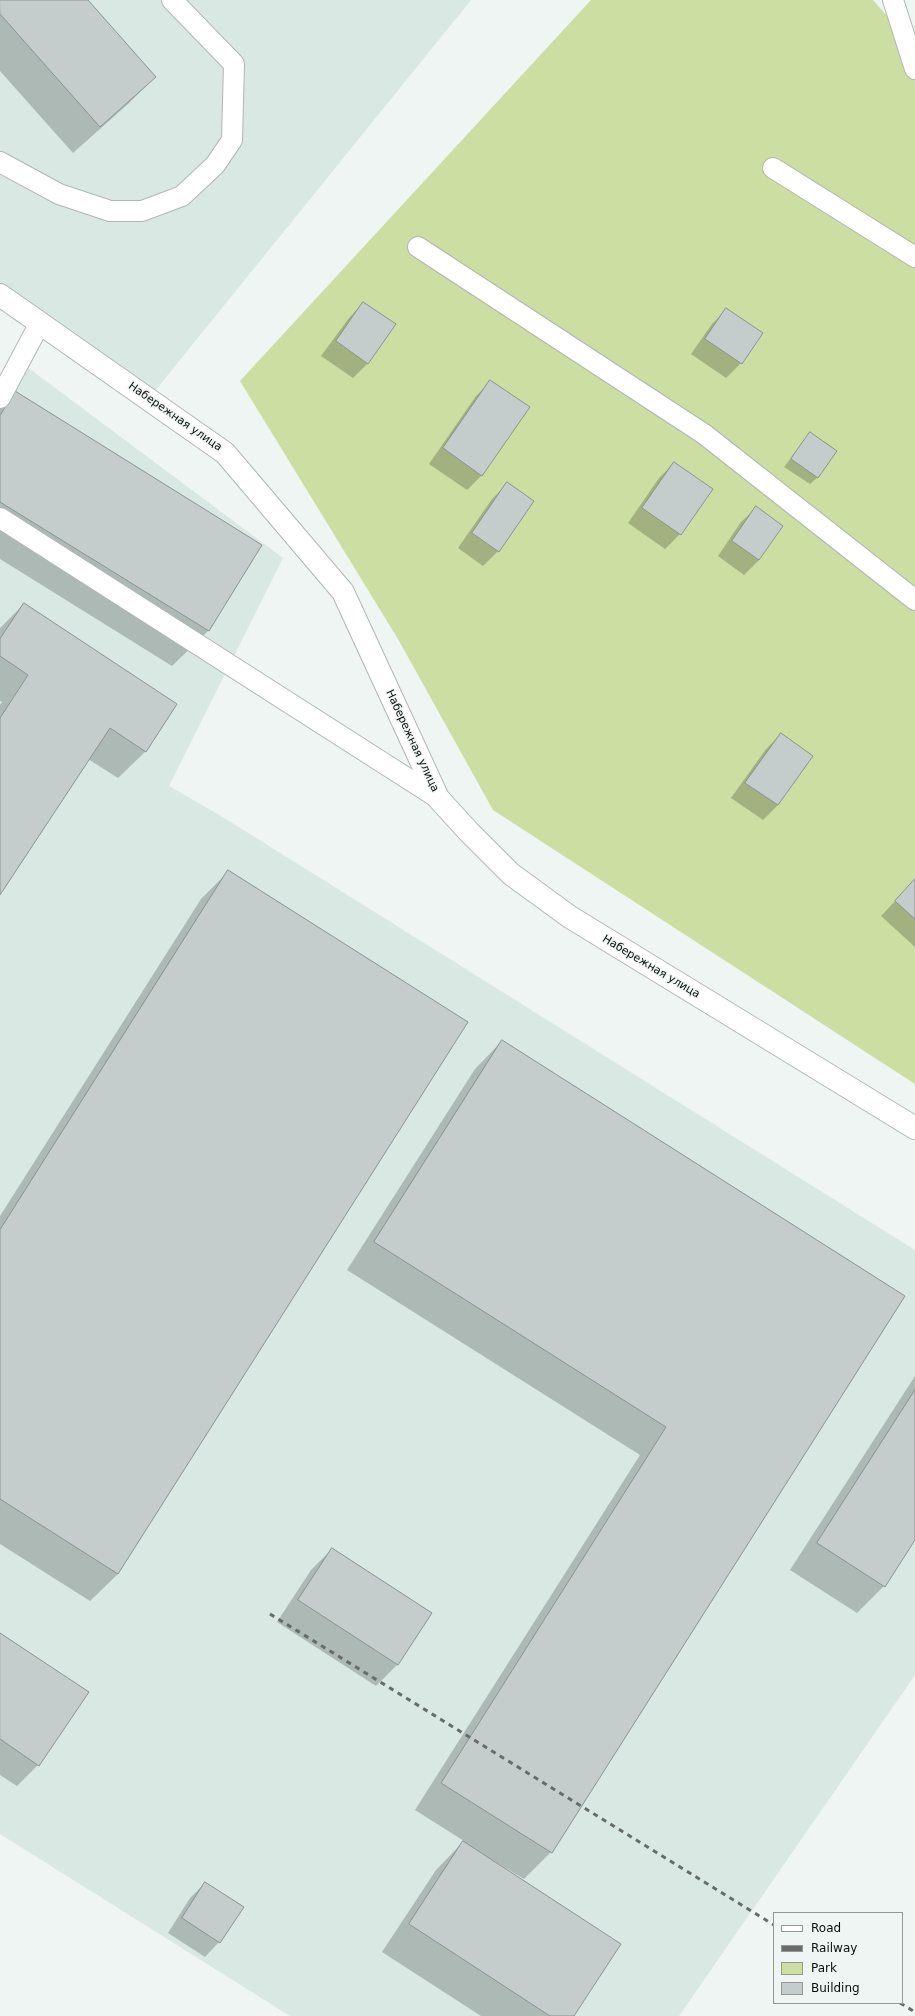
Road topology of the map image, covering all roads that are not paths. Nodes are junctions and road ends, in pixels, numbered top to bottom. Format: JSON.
{"nodes":[{"id":1,"x":172,"y":0,"type":"edge"},
{"id":2,"x":893,"y":0,"type":"edge"},
{"id":3,"x":915,"y":69,"type":"edge"},
{"id":4,"x":0,"y":162,"type":"edge"},
{"id":5,"x":773,"y":168,"type":"dead end"},
{"id":6,"x":418,"y":247,"type":"dead end"},
{"id":7,"x":915,"y":257,"type":"edge"},
{"id":8,"x":0,"y":295,"type":"edge"},
{"id":9,"x":40,"y":323,"type":"junction"},
{"id":10,"x":0,"y":398,"type":"edge"},
{"id":11,"x":0,"y":518,"type":"edge"},
{"id":12,"x":915,"y":600,"type":"edge"},
{"id":13,"x":438,"y":798,"type":"junction"},
{"id":14,"x":915,"y":1128,"type":"edge"}],
"edges":[{"from":1,"to":4,"type":"lane"},
{"from":2,"to":3,"type":"lane"},
{"from":5,"to":7,"type":"lane"},
{"from":6,"to":12,"type":"lane"},
{"from":8,"to":9,"type":"street","name":"Набережная улица"},
{"from":9,"to":10,"type":"lane"},
{"from":9,"to":13,"type":"street","name":"Набережная улица"},
{"from":11,"to":13,"type":"lane"},
{"from":13,"to":14,"type":"street","name":"Набережная улица"}]}
